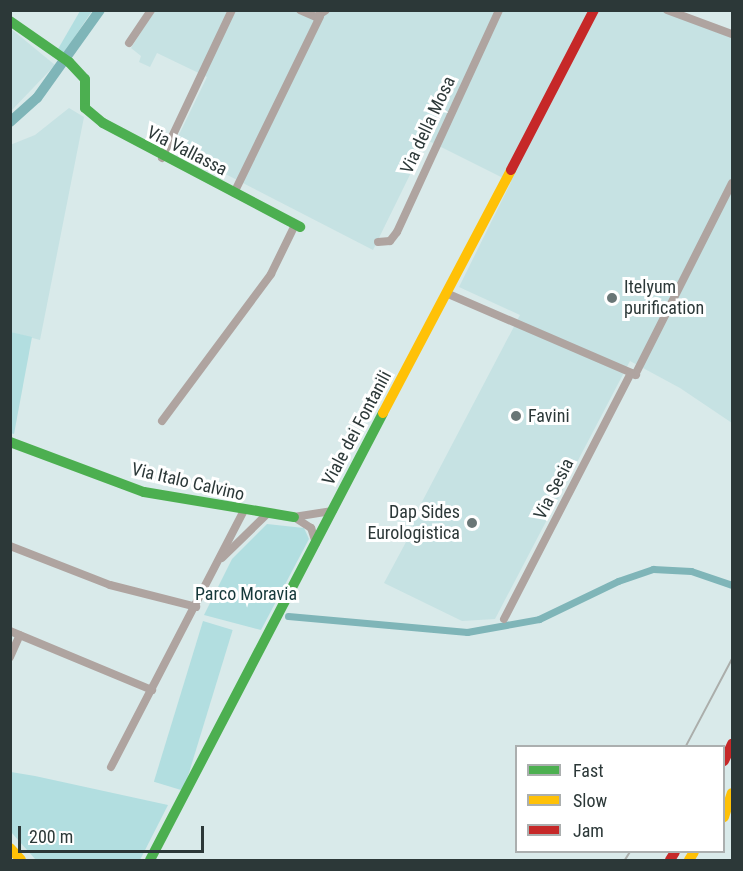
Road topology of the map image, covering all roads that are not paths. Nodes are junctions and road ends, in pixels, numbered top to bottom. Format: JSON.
{"nodes":[{"id":1,"x":151,"y":10,"type":"edge"},
{"id":2,"x":232,"y":10,"type":"edge"},
{"id":3,"x":300,"y":10,"type":"edge"},
{"id":4,"x":326,"y":10,"type":"edge"},
{"id":5,"x":499,"y":10,"type":"edge"},
{"id":6,"x":594,"y":10,"type":"edge"},
{"id":7,"x":667,"y":10,"type":"edge"},
{"id":8,"x":320,"y":17,"type":"junction"},
{"id":9,"x":11,"y":22,"type":"edge"},
{"id":10,"x":732,"y":34,"type":"edge"},
{"id":11,"x":129,"y":43,"type":"dead end"},
{"id":12,"x":162,"y":158,"type":"junction"},
{"id":13,"x":732,"y":183,"type":"edge"},
{"id":14,"x":234,"y":193,"type":"junction"},
{"id":15,"x":297,"y":226,"type":"joint"},
{"id":16,"x":378,"y":242,"type":"dead end"},
{"id":17,"x":446,"y":293,"type":"junction"},
{"id":18,"x":636,"y":375,"type":"junction"},
{"id":19,"x":162,"y":421,"type":"dead end"},
{"id":20,"x":10,"y":442,"type":"edge"},
{"id":21,"x":333,"y":511,"type":"junction"},
{"id":22,"x":243,"y":512,"type":"junction"},
{"id":23,"x":266,"y":515,"type":"junction"},
{"id":24,"x":294,"y":518,"type":"junction"},
{"id":25,"x":316,"y":543,"type":"junction"},
{"id":26,"x":10,"y":546,"type":"edge"},
{"id":27,"x":221,"y":559,"type":"junction"},
{"id":28,"x":196,"y":607,"type":"junction"},
{"id":29,"x":504,"y":619,"type":"dead end"},
{"id":30,"x":10,"y":631,"type":"edge"},
{"id":31,"x":20,"y":635,"type":"junction"},
{"id":32,"x":10,"y":657,"type":"edge"},
{"id":33,"x":152,"y":690,"type":"junction"},
{"id":34,"x":111,"y":767,"type":"dead end"},
{"id":35,"x":732,"y":793,"type":"edge"},
{"id":36,"x":725,"y":812,"type":"edge"},
{"id":37,"x":10,"y":848,"type":"edge"},
{"id":38,"x":21,"y":861,"type":"edge"},
{"id":39,"x":150,"y":861,"type":"edge"}],
"edges":[{"from":1,"to":11,"type":"street"},
{"from":2,"to":12,"type":"street"},
{"from":3,"to":8,"type":"street"},
{"from":4,"to":8,"type":"street"},
{"from":5,"to":16,"type":"street","name":"Via della Mosa"},
{"from":6,"to":17,"type":"main road","name":"Viale dei Fontanili"},
{"from":7,"to":10,"type":"street"},
{"from":8,"to":14,"type":"street"},
{"from":9,"to":12,"type":"main road","name":"Via Vallassa"},
{"from":12,"to":14,"type":"main road","name":"Via Vallassa"},
{"from":13,"to":18,"type":"street","name":"Via Sesia"},
{"from":14,"to":15,"type":"main road","name":"Via Vallassa"},
{"from":15,"to":19,"type":"street"},
{"from":17,"to":18,"type":"street"},
{"from":17,"to":21,"type":"main road","name":"Viale dei Fontanili"},
{"from":18,"to":29,"type":"street","name":"Via Sesia"},
{"from":20,"to":22,"type":"main road","name":"Via Italo Calvino"},
{"from":21,"to":24,"type":"street"},
{"from":21,"to":25,"type":"main road","name":"Viale dei Fontanili"},
{"from":22,"to":23,"type":"main road","name":"Via Italo Calvino"},
{"from":22,"to":27,"type":"street"},
{"from":23,"to":24,"type":"main road","name":"Via Italo Calvino"},
{"from":23,"to":27,"type":"street"},
{"from":24,"to":25,"type":"street"},
{"from":25,"to":39,"type":"main road","name":"Viale dei Fontanili"},
{"from":26,"to":28,"type":"street"},
{"from":27,"to":28,"type":"street"},
{"from":28,"to":33,"type":"street"},
{"from":30,"to":31,"type":"street"},
{"from":31,"to":32,"type":"street"},
{"from":31,"to":33,"type":"street"},
{"from":33,"to":34,"type":"street"},
{"from":35,"to":36,"type":"main road"},
{"from":37,"to":38,"type":"main road"}]}
